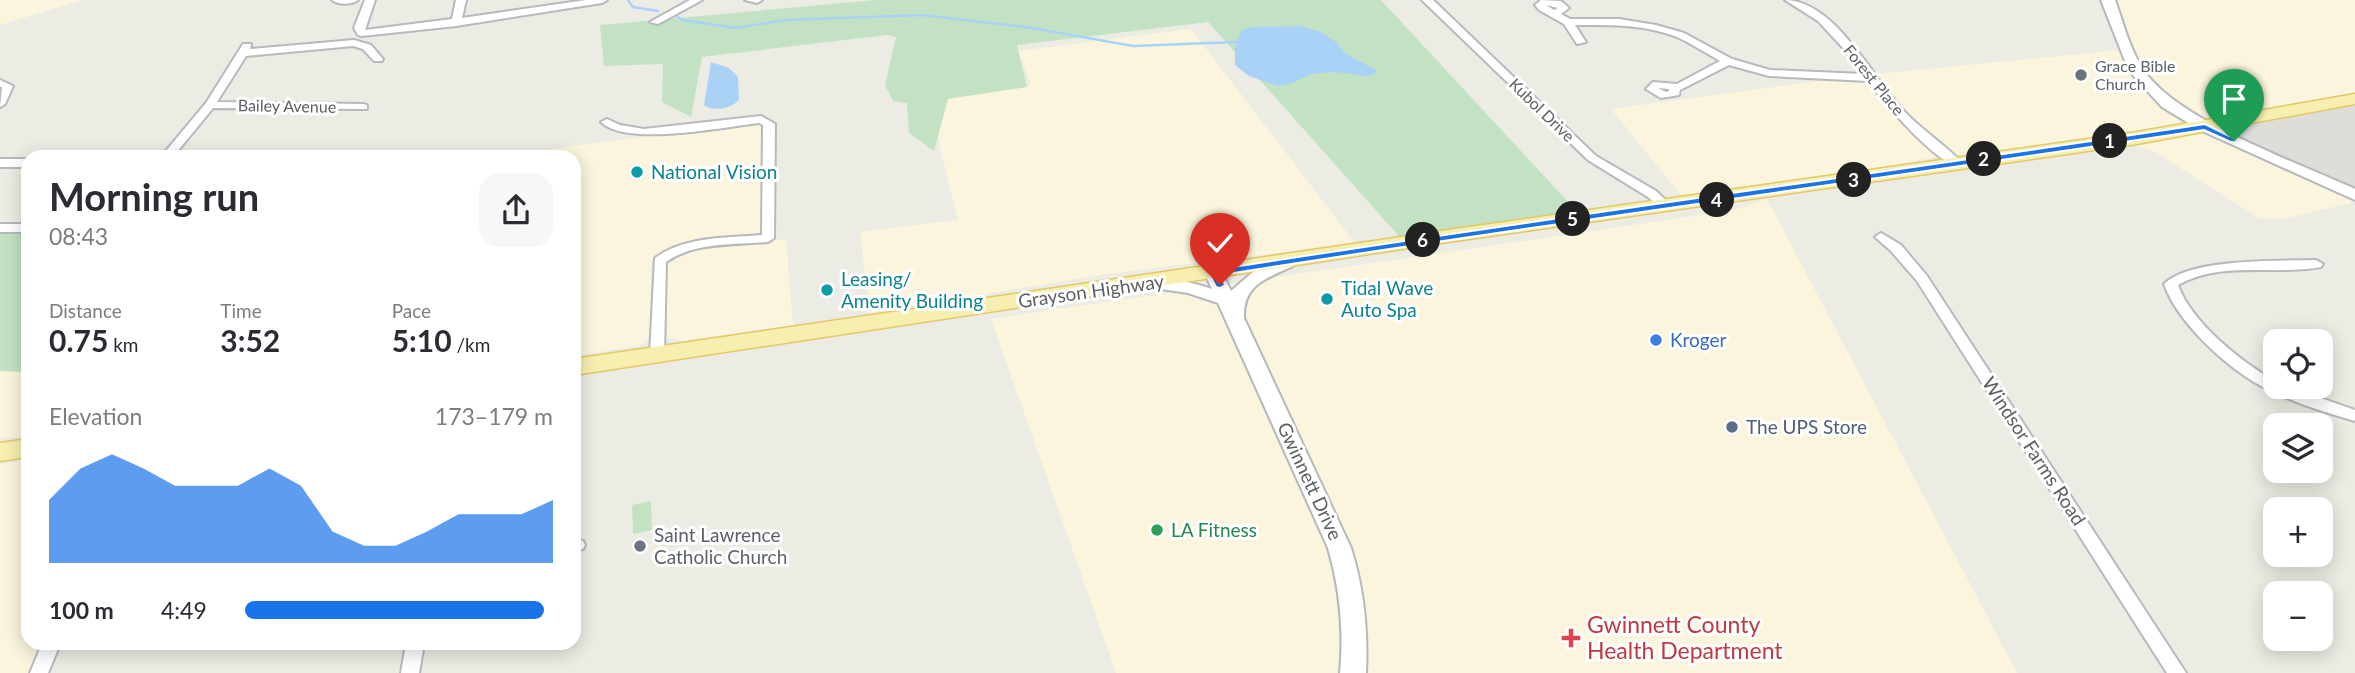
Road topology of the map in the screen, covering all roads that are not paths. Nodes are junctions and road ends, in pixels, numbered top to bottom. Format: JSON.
{"nodes":[{"id":1,"x":337,"y":0,"type":"edge"},
{"id":2,"x":353,"y":0,"type":"edge"},
{"id":3,"x":370,"y":0,"type":"edge"},
{"id":4,"x":460,"y":0,"type":"edge"},
{"id":5,"x":602,"y":0,"type":"edge"},
{"id":6,"x":697,"y":0,"type":"edge"},
{"id":7,"x":750,"y":0,"type":"edge"},
{"id":8,"x":757,"y":0,"type":"edge"},
{"id":9,"x":1427,"y":0,"type":"edge"},
{"id":10,"x":1790,"y":0,"type":"edge"},
{"id":11,"x":2108,"y":0,"type":"edge"},
{"id":12,"x":1554,"y":14,"type":"dead end"},
{"id":13,"x":655,"y":22,"type":"dead end"},
{"id":14,"x":1568,"y":22,"type":"junction"},
{"id":15,"x":456,"y":23,"type":"junction"},
{"id":16,"x":1581,"y":42,"type":"dead end"},
{"id":17,"x":249,"y":43,"type":"dead end"},
{"id":18,"x":241,"y":53,"type":"junction"},
{"id":19,"x":378,"y":60,"type":"dead end"},
{"id":20,"x":1728,"y":61,"type":"junction"},
{"id":21,"x":0,"y":83,"type":"edge"},
{"id":22,"x":1874,"y":83,"type":"junction"},
{"id":23,"x":1674,"y":88,"type":"dead end"},
{"id":24,"x":2355,"y":99,"type":"edge"},
{"id":25,"x":0,"y":104,"type":"edge"},
{"id":26,"x":210,"y":105,"type":"junction"},
{"id":27,"x":363,"y":107,"type":"dead end"},
{"id":28,"x":607,"y":122,"type":"dead end"},
{"id":29,"x":2205,"y":127,"type":"junction"},
{"id":30,"x":172,"y":150,"type":"edge"},
{"id":31,"x":0,"y":163,"type":"edge"},
{"id":32,"x":21,"y":163,"type":"edge"},
{"id":33,"x":1957,"y":164,"type":"junction"},
{"id":34,"x":2355,"y":195,"type":"edge"},
{"id":35,"x":1666,"y":206,"type":"junction"},
{"id":36,"x":0,"y":229,"type":"edge"},
{"id":37,"x":21,"y":229,"type":"edge"},
{"id":38,"x":1881,"y":237,"type":"dead end"},
{"id":39,"x":1287,"y":262,"type":"junction"},
{"id":40,"x":2316,"y":264,"type":"dead end"},
{"id":41,"x":1214,"y":273,"type":"junction"},
{"id":42,"x":1147,"y":282,"type":"junction"},
{"id":43,"x":1226,"y":299,"type":"junction"},
{"id":44,"x":1235,"y":320,"type":"junction"},
{"id":45,"x":657,"y":355,"type":"junction"},
{"id":46,"x":581,"y":366,"type":"edge"},
{"id":47,"x":2263,"y":381,"type":"edge"},
{"id":48,"x":2308,"y":399,"type":"edge"},
{"id":49,"x":2355,"y":416,"type":"edge"},
{"id":50,"x":21,"y":449,"type":"edge"},
{"id":51,"x":0,"y":452,"type":"edge"},
{"id":52,"x":50,"y":650,"type":"edge"},
{"id":53,"x":414,"y":650,"type":"edge"},
{"id":54,"x":39,"y":673,"type":"edge"},
{"id":55,"x":410,"y":673,"type":"edge"},
{"id":56,"x":1353,"y":673,"type":"edge"},
{"id":57,"x":2177,"y":673,"type":"edge"}],
"edges":[{"from":1,"to":2,"type":"street"},
{"from":3,"to":15,"type":"street"},
{"from":4,"to":15,"type":"street"},
{"from":5,"to":15,"type":"street"},
{"from":6,"to":13,"type":"street"},
{"from":7,"to":8,"type":"street"},
{"from":9,"to":35,"type":"street","name":"Kubol Drive"},
{"from":10,"to":22,"type":"street","name":"Forest Place"},
{"from":11,"to":29,"type":"street"},
{"from":12,"to":14,"type":"street"},
{"from":14,"to":16,"type":"street"},
{"from":14,"to":20,"type":"street"},
{"from":17,"to":18,"type":"street"},
{"from":18,"to":19,"type":"street"},
{"from":18,"to":26,"type":"street"},
{"from":20,"to":22,"type":"street"},
{"from":20,"to":23,"type":"street"},
{"from":21,"to":25,"type":"street"},
{"from":22,"to":33,"type":"street","name":"Forest Place"},
{"from":24,"to":29,"type":"main road","name":"Grayson Highway"},
{"from":26,"to":27,"type":"street","name":"Bailey Avenue"},
{"from":26,"to":30,"type":"street"},
{"from":28,"to":45,"type":"street"},
{"from":29,"to":33,"type":"main road","name":"Grayson Highway"},
{"from":29,"to":34,"type":"street"},
{"from":31,"to":32,"type":"street"},
{"from":33,"to":35,"type":"main road","name":"Grayson Highway"},
{"from":35,"to":39,"type":"main road","name":"Grayson Highway"},
{"from":36,"to":37,"type":"street"},
{"from":38,"to":57,"type":"street","name":"Windsor Farms Road"},
{"from":39,"to":41,"type":"main road","name":"Grayson Highway"},
{"from":39,"to":44,"type":"street"},
{"from":40,"to":47,"type":"street"},
{"from":41,"to":42,"type":"main road","name":"Grayson Highway"},
{"from":41,"to":43,"type":"street","name":"Gwinnett Drive"},
{"from":42,"to":43,"type":"street"},
{"from":42,"to":45,"type":"main road","name":"Grayson Highway"},
{"from":43,"to":44,"type":"street","name":"Gwinnett Drive"},
{"from":44,"to":56,"type":"street","name":"Gwinnett Drive"},
{"from":45,"to":46,"type":"main road","name":"Grayson Highway"},
{"from":48,"to":49,"type":"street"},
{"from":50,"to":51,"type":"main road"},
{"from":52,"to":54,"type":"street"},
{"from":53,"to":55,"type":"street"}]}
